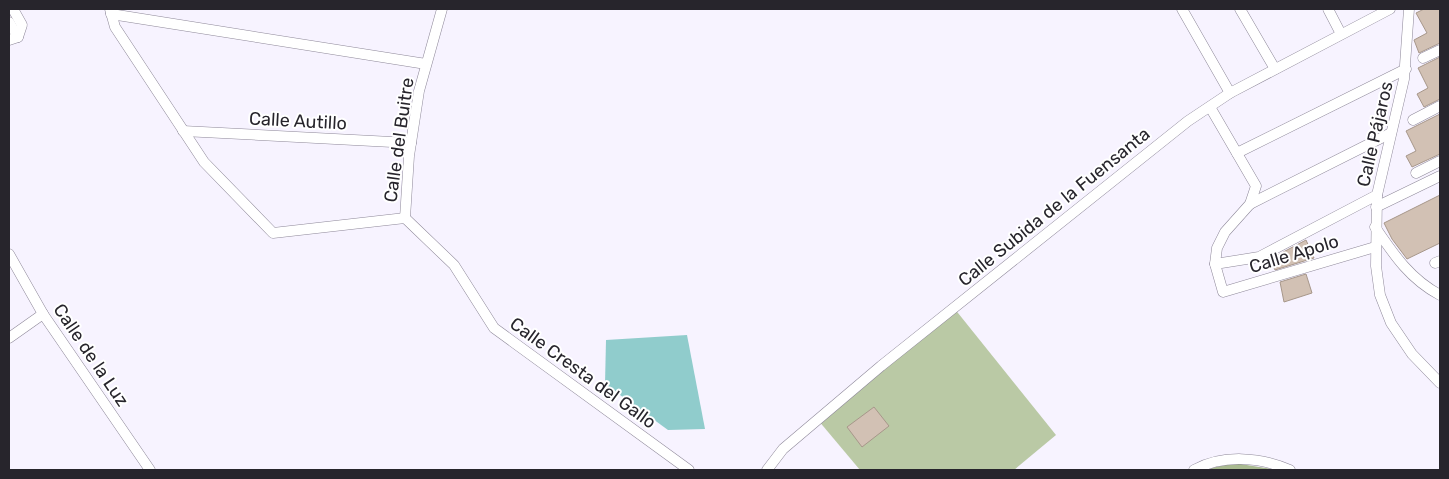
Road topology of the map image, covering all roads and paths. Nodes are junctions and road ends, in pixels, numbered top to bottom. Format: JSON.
{"nodes":[{"id":1,"x":13,"y":9,"type":"edge"},
{"id":2,"x":442,"y":9,"type":"edge"},
{"id":3,"x":1182,"y":9,"type":"edge"},
{"id":4,"x":1240,"y":9,"type":"edge"},
{"id":5,"x":1328,"y":9,"type":"edge"},
{"id":6,"x":1390,"y":9,"type":"edge"},
{"id":7,"x":1409,"y":9,"type":"edge"},
{"id":8,"x":111,"y":11,"type":"edge"},
{"id":9,"x":9,"y":22,"type":"edge"},
{"id":10,"x":1341,"y":34,"type":"junction"},
{"id":11,"x":13,"y":39,"type":"edge"},
{"id":12,"x":1440,"y":50,"type":"edge"},
{"id":13,"x":1423,"y":58,"type":"dead end"},
{"id":14,"x":426,"y":64,"type":"junction"},
{"id":15,"x":1275,"y":69,"type":"junction"},
{"id":16,"x":1406,"y":69,"type":"junction"},
{"id":17,"x":1230,"y":93,"type":"junction"},
{"id":18,"x":1440,"y":106,"type":"edge"},
{"id":19,"x":1210,"y":107,"type":"junction"},
{"id":20,"x":1413,"y":120,"type":"dead end"},
{"id":21,"x":183,"y":131,"type":"junction"},
{"id":22,"x":1391,"y":133,"type":"junction"},
{"id":23,"x":411,"y":143,"type":"junction"},
{"id":24,"x":1237,"y":153,"type":"junction"},
{"id":25,"x":1440,"y":161,"type":"edge"},
{"id":26,"x":1416,"y":173,"type":"dead end"},
{"id":27,"x":1440,"y":176,"type":"edge"},
{"id":28,"x":1377,"y":195,"type":"junction"},
{"id":29,"x":1250,"y":204,"type":"junction"},
{"id":30,"x":1376,"y":208,"type":"junction"},
{"id":31,"x":405,"y":218,"type":"junction"},
{"id":32,"x":1375,"y":227,"type":"junction"},
{"id":33,"x":1375,"y":247,"type":"junction"},
{"id":34,"x":9,"y":254,"type":"edge"},
{"id":35,"x":1215,"y":264,"type":"junction"},
{"id":36,"x":1440,"y":295,"type":"edge"},
{"id":37,"x":42,"y":314,"type":"junction"},
{"id":38,"x":9,"y":338,"type":"edge"},
{"id":39,"x":1440,"y":383,"type":"edge"},
{"id":40,"x":150,"y":470,"type":"edge"},
{"id":41,"x":688,"y":470,"type":"edge"},
{"id":42,"x":767,"y":470,"type":"edge"},
{"id":43,"x":1194,"y":470,"type":"edge"},
{"id":44,"x":1290,"y":470,"type":"edge"}],
"edges":[{"from":1,"to":11,"type":"street"},
{"from":2,"to":14,"type":"street","name":"Calle del Buitre"},
{"from":3,"to":17,"type":"street"},
{"from":4,"to":15,"type":"street"},
{"from":5,"to":10,"type":"street"},
{"from":6,"to":10,"type":"street","name":"Calle Subida de la Fuensanta"},
{"from":7,"to":16,"type":"street","name":"Calle Pájaros"},
{"from":8,"to":14,"type":"street"},
{"from":8,"to":21,"type":"street"},
{"from":9,"to":11,"type":"street"},
{"from":10,"to":15,"type":"street","name":"Calle Subida de la Fuensanta"},
{"from":12,"to":13,"type":"street"},
{"from":14,"to":23,"type":"street","name":"Calle del Buitre"},
{"from":15,"to":17,"type":"street","name":"Calle Subida de la Fuensanta"},
{"from":16,"to":22,"type":"street","name":"Calle Pájaros"},
{"from":16,"to":24,"type":"street"},
{"from":17,"to":19,"type":"street","name":"Calle Subida de la Fuensanta"},
{"from":18,"to":20,"type":"street"},
{"from":19,"to":24,"type":"street"},
{"from":19,"to":42,"type":"street","name":"Calle Subida de la Fuensanta"},
{"from":21,"to":23,"type":"street","name":"Calle Autillo"},
{"from":21,"to":31,"type":"street"},
{"from":22,"to":28,"type":"street","name":"Calle Pájaros"},
{"from":22,"to":29,"type":"street"},
{"from":23,"to":31,"type":"street","name":"Calle del Buitre"},
{"from":24,"to":29,"type":"street"},
{"from":25,"to":26,"type":"street"},
{"from":27,"to":30,"type":"street"},
{"from":28,"to":30,"type":"street","name":"Calle Pájaros"},
{"from":28,"to":35,"type":"street"},
{"from":29,"to":35,"type":"street"},
{"from":30,"to":32,"type":"street","name":"Calle Pájaros"},
{"from":31,"to":41,"type":"street","name":"Calle Cresta del Gallo"},
{"from":32,"to":33,"type":"street","name":"Calle Pájaros"},
{"from":32,"to":36,"type":"street"},
{"from":33,"to":35,"type":"street","name":"Calle Apolo"},
{"from":33,"to":39,"type":"street","name":"Calle Pájaros"},
{"from":34,"to":37,"type":"street","name":"Calle de la Luz"},
{"from":37,"to":38,"type":"street"},
{"from":37,"to":40,"type":"street","name":"Calle de la Luz"},
{"from":43,"to":44,"type":"street"}]}
